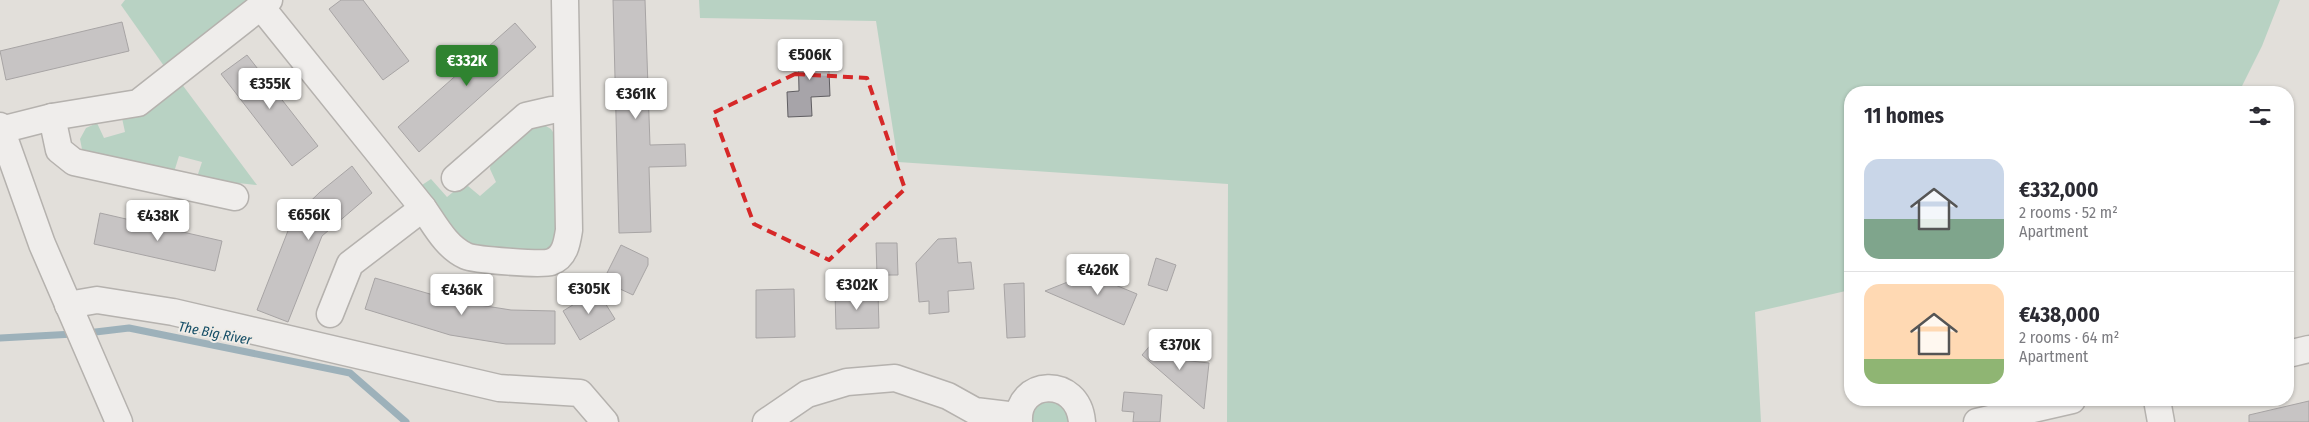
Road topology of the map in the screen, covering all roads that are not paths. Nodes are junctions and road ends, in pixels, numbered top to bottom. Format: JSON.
{"nodes":[{"id":1,"x":565,"y":0,"type":"edge"},
{"id":2,"x":266,"y":4,"type":"edge"},
{"id":3,"x":566,"y":110,"type":"junction"},
{"id":4,"x":52,"y":117,"type":"junction"},
{"id":5,"x":1,"y":128,"type":"edge"},
{"id":6,"x":456,"y":178,"type":"dead end"},
{"id":7,"x":235,"y":197,"type":"dead end"},
{"id":8,"x":422,"y":208,"type":"junction"},
{"id":9,"x":71,"y":312,"type":"junction"},
{"id":10,"x":330,"y":314,"type":"dead end"},
{"id":11,"x":2309,"y":349,"type":"edge"},
{"id":12,"x":2294,"y":353,"type":"edge"},
{"id":13,"x":2046,"y":406,"type":"edge"},
{"id":14,"x":2158,"y":406,"type":"edge"},
{"id":15,"x":1019,"y":419,"type":"edge"},
{"id":16,"x":119,"y":422,"type":"edge"},
{"id":17,"x":606,"y":422,"type":"edge"},
{"id":18,"x":766,"y":422,"type":"edge"},
{"id":19,"x":1082,"y":422,"type":"edge"},
{"id":20,"x":1977,"y":422,"type":"edge"},
{"id":21,"x":2161,"y":422,"type":"edge"}],
"edges":[{"from":1,"to":3,"type":"street"},
{"from":2,"to":4,"type":"street"},
{"from":2,"to":8,"type":"street"},
{"from":3,"to":6,"type":"street"},
{"from":3,"to":8,"type":"street"},
{"from":4,"to":5,"type":"street"},
{"from":4,"to":7,"type":"street"},
{"from":5,"to":9,"type":"street"},
{"from":8,"to":10,"type":"street"},
{"from":9,"to":16,"type":"street"},
{"from":9,"to":17,"type":"street"},
{"from":11,"to":12,"type":"street"},
{"from":13,"to":20,"type":"street"},
{"from":14,"to":21,"type":"street"},
{"from":15,"to":18,"type":"street"},
{"from":15,"to":19,"type":"street"}]}
